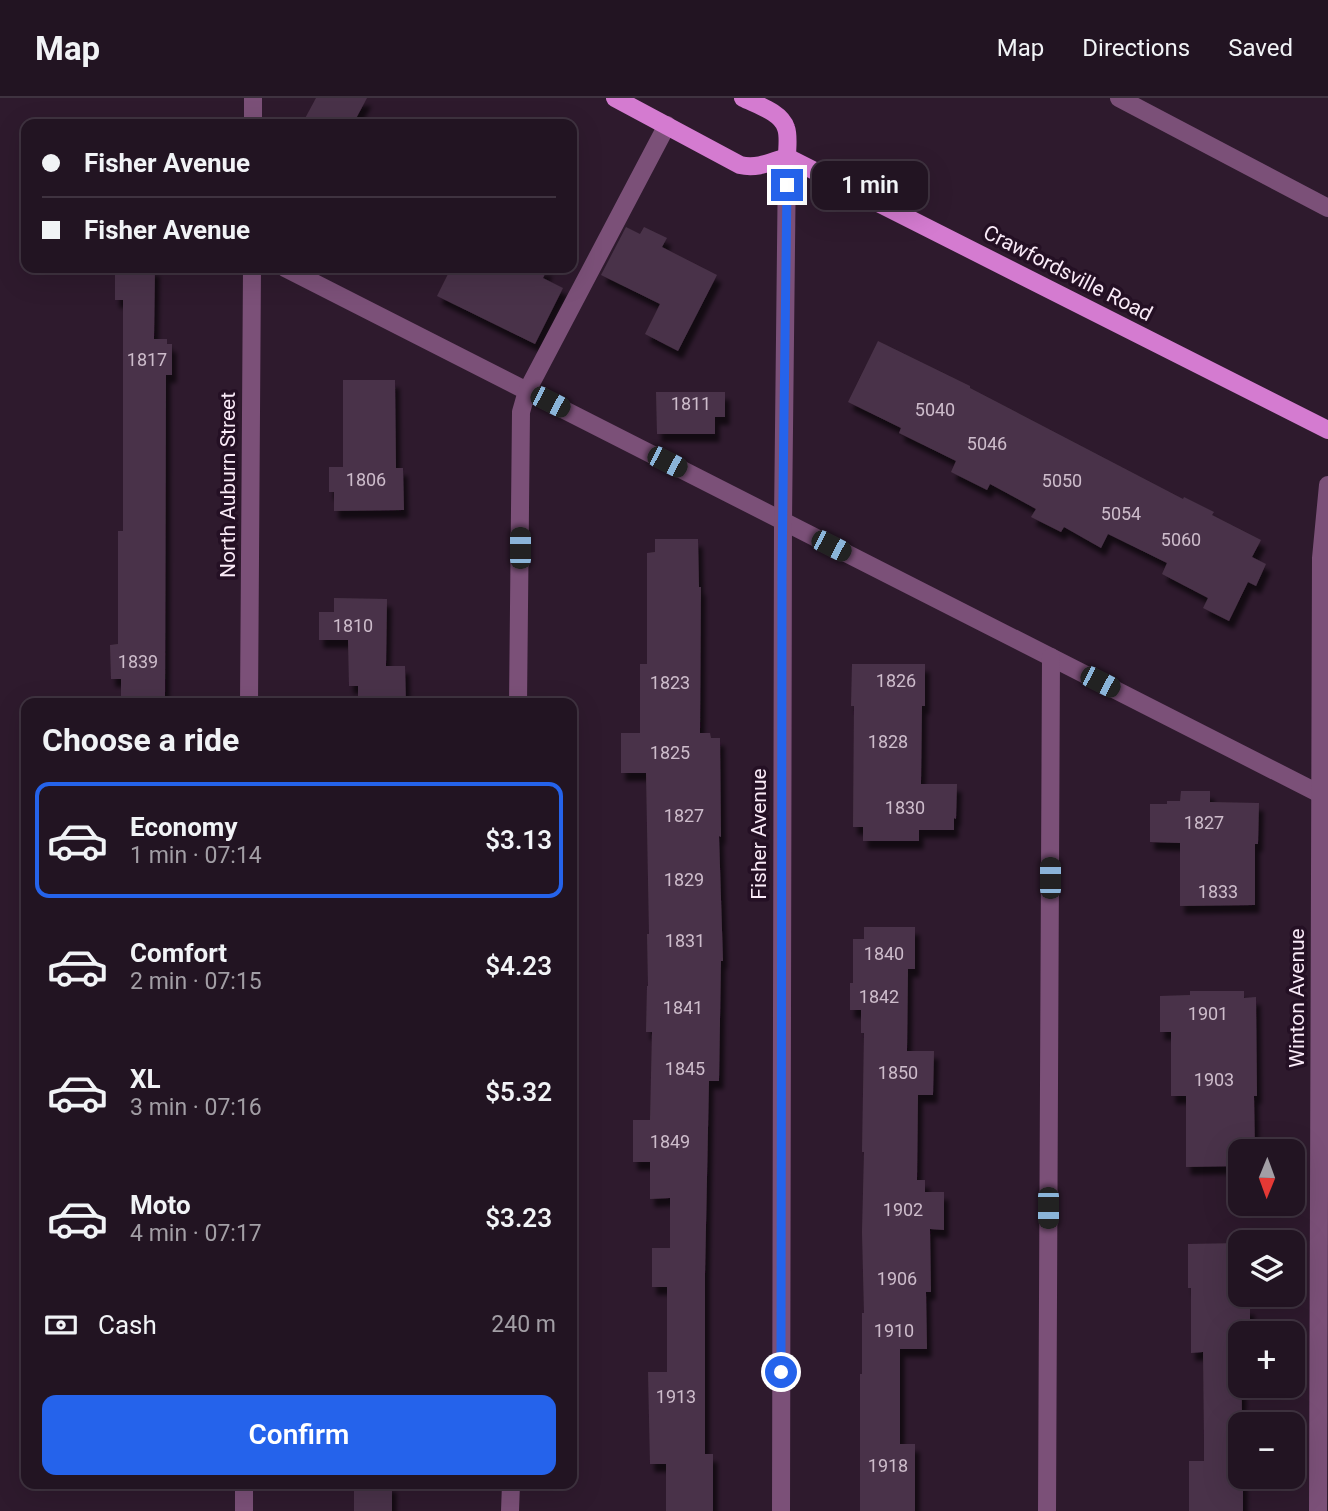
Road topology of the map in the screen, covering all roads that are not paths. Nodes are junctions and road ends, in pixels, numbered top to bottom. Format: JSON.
{"nodes":[{"id":1,"x":253,"y":98,"type":"edge"},
{"id":2,"x":615,"y":98,"type":"edge"},
{"id":3,"x":743,"y":98,"type":"edge"},
{"id":4,"x":1119,"y":98,"type":"edge"},
{"id":5,"x":253,"y":119,"type":"edge"},
{"id":6,"x":667,"y":125,"type":"junction"},
{"id":7,"x":787,"y":157,"type":"junction"},
{"id":8,"x":1328,"y":208,"type":"edge"},
{"id":9,"x":252,"y":273,"type":"edge"},
{"id":10,"x":295,"y":273,"type":"edge"},
{"id":11,"x":527,"y":391,"type":"junction"},
{"id":12,"x":1328,"y":430,"type":"edge"},
{"id":13,"x":1328,"y":485,"type":"edge"},
{"id":14,"x":783,"y":521,"type":"junction"},
{"id":15,"x":1051,"y":657,"type":"junction"},
{"id":16,"x":249,"y":698,"type":"edge"},
{"id":17,"x":518,"y":698,"type":"edge"},
{"id":18,"x":1324,"y":796,"type":"edge"},
{"id":19,"x":244,"y":1489,"type":"edge"},
{"id":20,"x":511,"y":1489,"type":"edge"},
{"id":21,"x":244,"y":1511,"type":"edge"},
{"id":22,"x":510,"y":1511,"type":"edge"},
{"id":23,"x":781,"y":1511,"type":"edge"},
{"id":24,"x":1047,"y":1511,"type":"edge"},
{"id":25,"x":1318,"y":1511,"type":"edge"}],
"edges":[{"from":1,"to":5,"type":"street"},
{"from":2,"to":6,"type":"main road"},
{"from":3,"to":7,"type":"main road"},
{"from":4,"to":8,"type":"street"},
{"from":6,"to":7,"type":"main road"},
{"from":6,"to":11,"type":"street"},
{"from":7,"to":12,"type":"main road","name":"Crawfordsville Road"},
{"from":7,"to":14,"type":"street","name":"Fisher Avenue"},
{"from":9,"to":16,"type":"street","name":"North Auburn Street"},
{"from":10,"to":11,"type":"street"},
{"from":11,"to":14,"type":"street"},
{"from":11,"to":17,"type":"street"},
{"from":13,"to":18,"type":"street","name":"Winton Avenue"},
{"from":14,"to":15,"type":"street"},
{"from":14,"to":23,"type":"street","name":"Fisher Avenue"},
{"from":15,"to":18,"type":"street"},
{"from":15,"to":24,"type":"street"},
{"from":18,"to":25,"type":"street","name":"Winton Avenue"},
{"from":19,"to":21,"type":"street"},
{"from":20,"to":22,"type":"street"}]}
